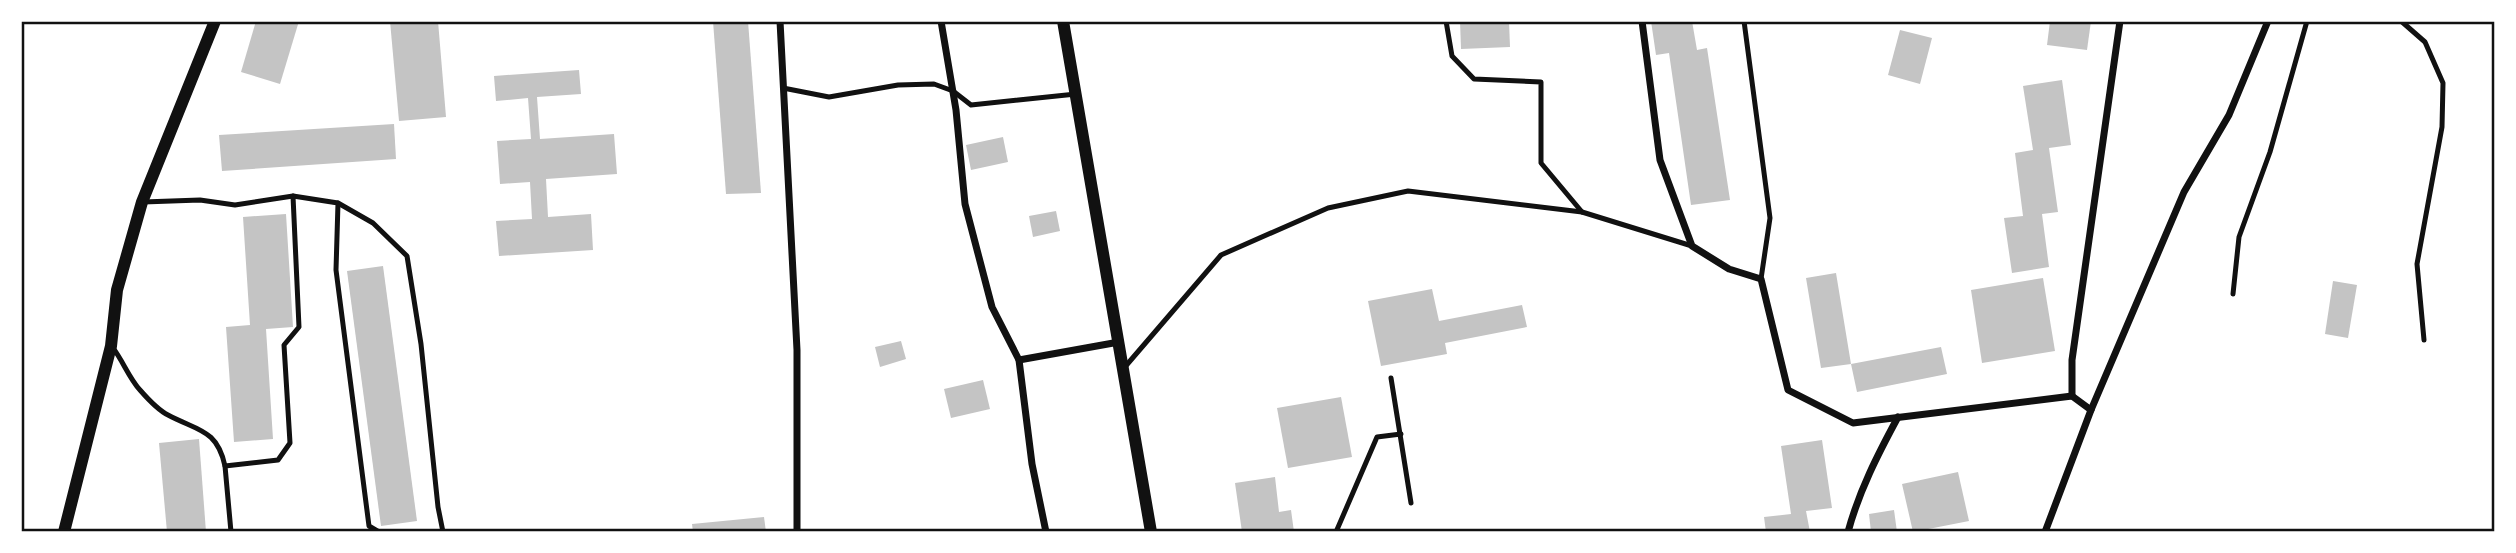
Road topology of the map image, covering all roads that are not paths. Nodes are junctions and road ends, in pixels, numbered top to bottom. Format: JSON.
{"nodes":[{"id":1,"x":215,"y":21,"type":"edge"},
{"id":2,"x":780,"y":21,"type":"edge"},
{"id":3,"x":941,"y":21,"type":"edge"},
{"id":4,"x":1063,"y":21,"type":"edge"},
{"id":5,"x":1446,"y":21,"type":"edge"},
{"id":6,"x":1642,"y":21,"type":"edge"},
{"id":7,"x":1744,"y":21,"type":"edge"},
{"id":8,"x":2120,"y":21,"type":"edge"},
{"id":9,"x":2267,"y":21,"type":"edge"},
{"id":10,"x":2307,"y":21,"type":"edge"},
{"id":11,"x":2401,"y":21,"type":"edge"},
{"id":12,"x":783,"y":88,"type":"junction"},
{"id":13,"x":953,"y":91,"type":"junction"},
{"id":14,"x":1077,"y":94,"type":"junction"},
{"id":15,"x":293,"y":196,"type":"junction"},
{"id":16,"x":142,"y":202,"type":"junction"},
{"id":17,"x":338,"y":203,"type":"junction"},
{"id":18,"x":1582,"y":212,"type":"junction"},
{"id":19,"x":1692,"y":246,"type":"junction"},
{"id":20,"x":1761,"y":279,"type":"junction"},
{"id":21,"x":2233,"y":293,"type":"dead end"},
{"id":22,"x":2424,"y":340,"type":"dead end"},
{"id":23,"x":1120,"y":341,"type":"junction"},
{"id":24,"x":111,"y":346,"type":"junction"},
{"id":25,"x":1019,"y":360,"type":"junction"},
{"id":26,"x":1124,"y":368,"type":"junction"},
{"id":27,"x":1391,"y":378,"type":"dead end"},
{"id":28,"x":2073,"y":396,"type":"junction"},
{"id":29,"x":2091,"y":410,"type":"junction"},
{"id":30,"x":1898,"y":417,"type":"junction"},
{"id":31,"x":1401,"y":434,"type":"junction"},
{"id":32,"x":225,"y":466,"type":"junction"},
{"id":33,"x":1411,"y":503,"type":"dead end"},
{"id":34,"x":64,"y":532,"type":"edge"},
{"id":35,"x":230,"y":532,"type":"edge"},
{"id":36,"x":379,"y":532,"type":"edge"},
{"id":37,"x":443,"y":532,"type":"edge"},
{"id":38,"x":797,"y":532,"type":"edge"},
{"id":39,"x":1046,"y":532,"type":"edge"},
{"id":40,"x":1151,"y":532,"type":"edge"},
{"id":41,"x":1336,"y":532,"type":"edge"},
{"id":42,"x":1848,"y":532,"type":"edge"},
{"id":43,"x":2045,"y":532,"type":"edge"}],
"edges":[{"from":1,"to":16,"type":"street"},
{"from":2,"to":12,"type":"street"},
{"from":3,"to":13,"type":"street"},
{"from":4,"to":14,"type":"street"},
{"from":5,"to":18,"type":"lane"},
{"from":6,"to":19,"type":"street"},
{"from":7,"to":20,"type":"lane"},
{"from":8,"to":28,"type":"street"},
{"from":9,"to":29,"type":"street"},
{"from":10,"to":21,"type":"lane"},
{"from":11,"to":22,"type":"lane"},
{"from":12,"to":13,"type":"lane"},
{"from":12,"to":38,"type":"street"},
{"from":13,"to":14,"type":"lane"},
{"from":13,"to":25,"type":"street"},
{"from":14,"to":23,"type":"street"},
{"from":15,"to":16,"type":"lane"},
{"from":15,"to":17,"type":"lane"},
{"from":15,"to":32,"type":"lane"},
{"from":16,"to":24,"type":"street"},
{"from":17,"to":36,"type":"lane"},
{"from":17,"to":37,"type":"lane"},
{"from":18,"to":19,"type":"lane"},
{"from":18,"to":26,"type":"lane"},
{"from":19,"to":20,"type":"street"},
{"from":20,"to":30,"type":"street"},
{"from":23,"to":25,"type":"street"},
{"from":23,"to":26,"type":"street"},
{"from":24,"to":32,"type":"lane"},
{"from":24,"to":34,"type":"street"},
{"from":25,"to":39,"type":"street"},
{"from":26,"to":40,"type":"street"},
{"from":27,"to":31,"type":"lane"},
{"from":28,"to":29,"type":"street"},
{"from":28,"to":30,"type":"street"},
{"from":29,"to":43,"type":"street"},
{"from":30,"to":42,"type":"street"},
{"from":31,"to":33,"type":"lane"},
{"from":31,"to":41,"type":"lane"},
{"from":32,"to":35,"type":"lane"}]}
